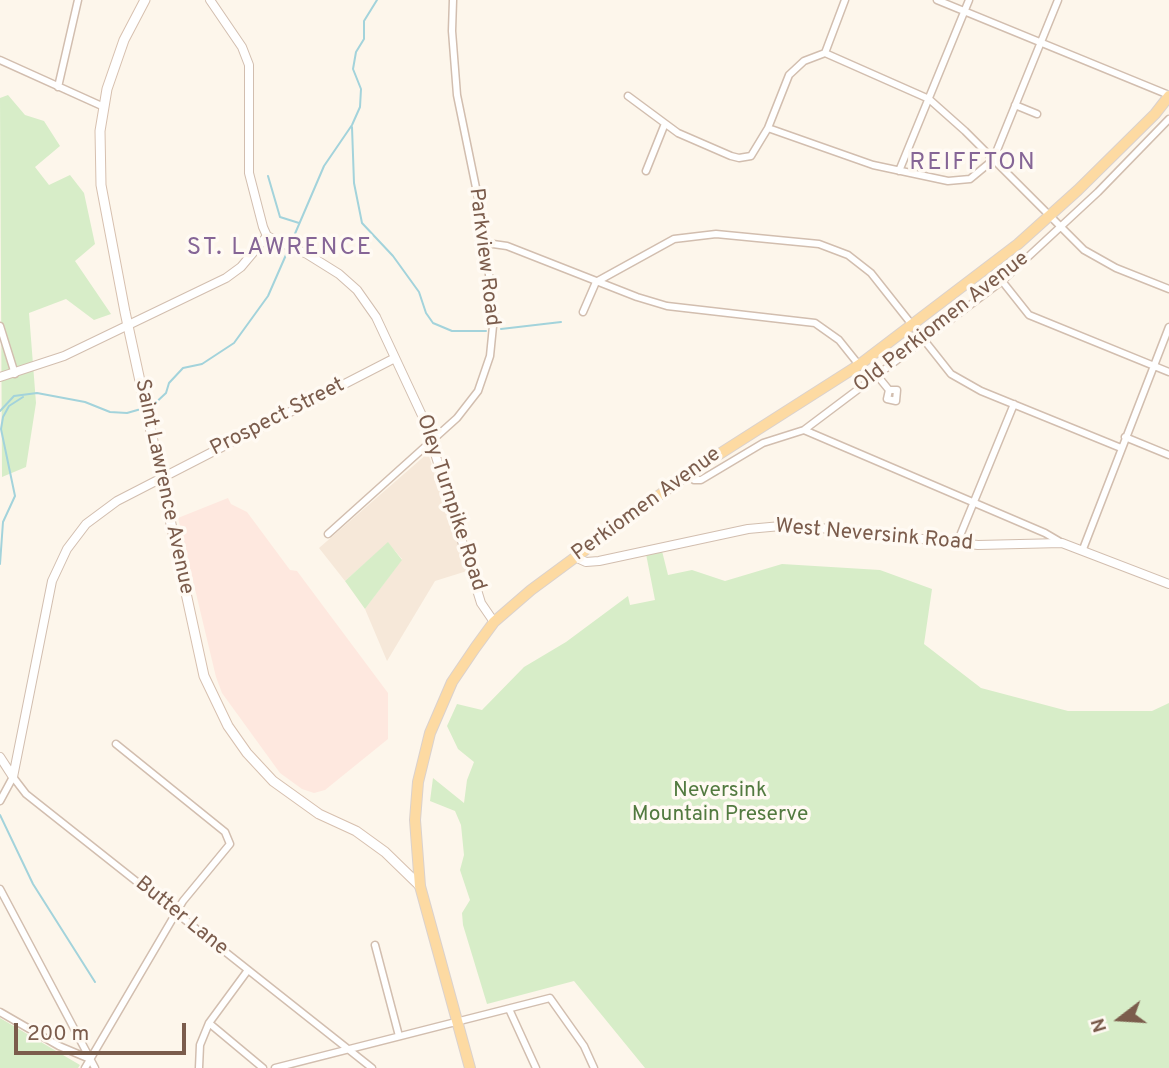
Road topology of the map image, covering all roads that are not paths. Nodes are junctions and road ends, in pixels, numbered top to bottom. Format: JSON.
{"nodes":[{"id":1,"x":78,"y":0,"type":"edge"},
{"id":2,"x":145,"y":0,"type":"edge"},
{"id":3,"x":210,"y":0,"type":"edge"},
{"id":4,"x":453,"y":0,"type":"edge"},
{"id":5,"x":845,"y":0,"type":"edge"},
{"id":6,"x":937,"y":0,"type":"edge"},
{"id":7,"x":969,"y":0,"type":"edge"},
{"id":8,"x":1058,"y":0,"type":"edge"},
{"id":9,"x":964,"y":12,"type":"junction"},
{"id":10,"x":1041,"y":43,"type":"junction"},
{"id":11,"x":825,"y":53,"type":"junction"},
{"id":12,"x":0,"y":60,"type":"edge"},
{"id":13,"x":58,"y":87,"type":"junction"},
{"id":14,"x":628,"y":96,"type":"dead end"},
{"id":15,"x":1169,"y":96,"type":"edge"},
{"id":16,"x":929,"y":99,"type":"junction"},
{"id":17,"x":1015,"y":104,"type":"junction"},
{"id":18,"x":104,"y":107,"type":"junction"},
{"id":19,"x":1037,"y":114,"type":"dead end"},
{"id":20,"x":1169,"y":119,"type":"edge"},
{"id":21,"x":664,"y":125,"type":"junction"},
{"id":22,"x":768,"y":128,"type":"junction"},
{"id":23,"x":993,"y":160,"type":"junction"},
{"id":24,"x":646,"y":171,"type":"dead end"},
{"id":25,"x":899,"y":171,"type":"junction"},
{"id":26,"x":1048,"y":215,"type":"junction"},
{"id":27,"x":1060,"y":228,"type":"junction"},
{"id":28,"x":267,"y":236,"type":"junction"},
{"id":29,"x":486,"y":243,"type":"junction"},
{"id":30,"x":1002,"y":281,"type":"junction"},
{"id":31,"x":596,"y":282,"type":"junction"},
{"id":32,"x":1169,"y":289,"type":"edge"},
{"id":33,"x":583,"y":312,"type":"dead end"},
{"id":34,"x":128,"y":325,"type":"junction"},
{"id":35,"x":912,"y":325,"type":"junction"},
{"id":36,"x":0,"y":326,"type":"edge"},
{"id":37,"x":1169,"y":327,"type":"edge"},
{"id":38,"x":921,"y":339,"type":"junction"},
{"id":39,"x":395,"y":358,"type":"junction"},
{"id":40,"x":859,"y":365,"type":"junction"},
{"id":41,"x":1154,"y":366,"type":"junction"},
{"id":42,"x":1169,"y":372,"type":"edge"},
{"id":43,"x":15,"y":374,"type":"junction"},
{"id":44,"x":876,"y":374,"type":"junction"},
{"id":45,"x":0,"y":377,"type":"edge"},
{"id":46,"x":889,"y":390,"type":"dead end"},
{"id":47,"x":1014,"y":404,"type":"junction"},
{"id":48,"x":804,"y":430,"type":"junction"},
{"id":49,"x":1125,"y":437,"type":"junction"},
{"id":50,"x":432,"y":441,"type":"junction"},
{"id":51,"x":1121,"y":448,"type":"junction"},
{"id":52,"x":1169,"y":455,"type":"edge"},
{"id":53,"x":688,"y":474,"type":"junction"},
{"id":54,"x":162,"y":478,"type":"junction"},
{"id":55,"x":975,"y":503,"type":"junction"},
{"id":56,"x":328,"y":534,"type":"dead end"},
{"id":57,"x":957,"y":543,"type":"junction"},
{"id":58,"x":1062,"y":543,"type":"junction"},
{"id":59,"x":1083,"y":549,"type":"junction"},
{"id":60,"x":575,"y":557,"type":"junction"},
{"id":61,"x":1169,"y":584,"type":"edge"},
{"id":62,"x":494,"y":622,"type":"junction"},
{"id":63,"x":116,"y":744,"type":"dead end"},
{"id":64,"x":0,"y":757,"type":"edge"},
{"id":65,"x":13,"y":777,"type":"junction"},
{"id":66,"x":0,"y":801,"type":"edge"},
{"id":67,"x":420,"y":886,"type":"junction"},
{"id":68,"x":0,"y":889,"type":"edge"},
{"id":69,"x":176,"y":912,"type":"junction"},
{"id":70,"x":375,"y":945,"type":"dead end"},
{"id":71,"x":248,"y":970,"type":"junction"},
{"id":72,"x":509,"y":1009,"type":"junction"},
{"id":73,"x":0,"y":1012,"type":"edge"},
{"id":74,"x":457,"y":1022,"type":"junction"},
{"id":75,"x":209,"y":1023,"type":"junction"},
{"id":76,"x":399,"y":1036,"type":"junction"},
{"id":77,"x":348,"y":1049,"type":"junction"},
{"id":78,"x":90,"y":1059,"type":"junction"},
{"id":79,"x":85,"y":1068,"type":"edge"},
{"id":80,"x":95,"y":1068,"type":"edge"},
{"id":81,"x":199,"y":1068,"type":"edge"},
{"id":82,"x":263,"y":1068,"type":"edge"},
{"id":83,"x":275,"y":1068,"type":"edge"},
{"id":84,"x":372,"y":1068,"type":"edge"},
{"id":85,"x":470,"y":1068,"type":"edge"},
{"id":86,"x":536,"y":1068,"type":"edge"},
{"id":87,"x":594,"y":1068,"type":"edge"}],
"edges":[{"from":1,"to":13,"type":"street"},
{"from":2,"to":18,"type":"main road","name":"Saint Lawrence Avenue"},
{"from":3,"to":28,"type":"street"},
{"from":4,"to":29,"type":"street","name":"Parkview Road"},
{"from":5,"to":11,"type":"street"},
{"from":6,"to":9,"type":"street"},
{"from":7,"to":9,"type":"street"},
{"from":8,"to":10,"type":"street"},
{"from":9,"to":10,"type":"street"},
{"from":9,"to":16,"type":"street"},
{"from":10,"to":15,"type":"street"},
{"from":10,"to":17,"type":"street"},
{"from":11,"to":16,"type":"street"},
{"from":11,"to":22,"type":"street"},
{"from":12,"to":13,"type":"street"},
{"from":13,"to":18,"type":"street"},
{"from":14,"to":21,"type":"street"},
{"from":15,"to":26,"type":"main road","name":"Perkiomen Avenue"},
{"from":16,"to":23,"type":"street"},
{"from":16,"to":25,"type":"street"},
{"from":17,"to":19,"type":"street"},
{"from":17,"to":23,"type":"street"},
{"from":18,"to":34,"type":"main road","name":"Saint Lawrence Avenue"},
{"from":20,"to":27,"type":"street","name":"Old Perkiomen Avenue"},
{"from":21,"to":22,"type":"street"},
{"from":21,"to":24,"type":"street"},
{"from":22,"to":25,"type":"street"},
{"from":23,"to":25,"type":"street"},
{"from":23,"to":26,"type":"street"},
{"from":26,"to":27,"type":"street"},
{"from":26,"to":35,"type":"main road","name":"Perkiomen Avenue"},
{"from":27,"to":30,"type":"street","name":"Old Perkiomen Avenue"},
{"from":27,"to":32,"type":"street"},
{"from":28,"to":34,"type":"street"},
{"from":28,"to":39,"type":"street","name":"Oley Turnpike Road"},
{"from":29,"to":31,"type":"street"},
{"from":29,"to":50,"type":"street","name":"Parkview Road"},
{"from":30,"to":38,"type":"street","name":"Old Perkiomen Avenue"},
{"from":30,"to":41,"type":"street"},
{"from":31,"to":33,"type":"street"},
{"from":31,"to":35,"type":"street"},
{"from":31,"to":40,"type":"street"},
{"from":34,"to":43,"type":"street"},
{"from":34,"to":54,"type":"main road","name":"Saint Lawrence Avenue"},
{"from":35,"to":38,"type":"street"},
{"from":35,"to":40,"type":"main road","name":"Perkiomen Avenue"},
{"from":36,"to":43,"type":"street"},
{"from":37,"to":41,"type":"street"},
{"from":38,"to":44,"type":"street","name":"Old Perkiomen Avenue"},
{"from":38,"to":47,"type":"street"},
{"from":39,"to":50,"type":"street","name":"Oley Turnpike Road"},
{"from":39,"to":54,"type":"street","name":"Prospect Street"},
{"from":40,"to":53,"type":"main road","name":"Perkiomen Avenue"},
{"from":41,"to":42,"type":"street"},
{"from":41,"to":49,"type":"street"},
{"from":43,"to":45,"type":"street"},
{"from":44,"to":46,"type":"street"},
{"from":44,"to":48,"type":"street","name":"Old Perkiomen Avenue"},
{"from":47,"to":51,"type":"street"},
{"from":47,"to":55,"type":"street"},
{"from":48,"to":53,"type":"street","name":"Old Perkiomen Avenue"},
{"from":48,"to":55,"type":"street"},
{"from":49,"to":51,"type":"street"},
{"from":49,"to":52,"type":"street"},
{"from":50,"to":56,"type":"street","name":"Parkview Road"},
{"from":50,"to":62,"type":"street","name":"Oley Turnpike Road"},
{"from":51,"to":59,"type":"street"},
{"from":53,"to":60,"type":"main road","name":"Perkiomen Avenue"},
{"from":54,"to":65,"type":"street","name":"Prospect Street"},
{"from":54,"to":67,"type":"main road","name":"Saint Lawrence Avenue"},
{"from":55,"to":57,"type":"street"},
{"from":55,"to":58,"type":"street"},
{"from":57,"to":58,"type":"street","name":"West Neversink Road"},
{"from":57,"to":60,"type":"street","name":"West Neversink Road"},
{"from":58,"to":59,"type":"street","name":"West Neversink Road"},
{"from":59,"to":61,"type":"street","name":"West Neversink Road"},
{"from":60,"to":62,"type":"main road","name":"Perkiomen Avenue"},
{"from":62,"to":67,"type":"main road","name":"Perkiomen Avenue"},
{"from":63,"to":69,"type":"street"},
{"from":64,"to":65,"type":"street","name":"Butter Lane"},
{"from":65,"to":66,"type":"street"},
{"from":65,"to":69,"type":"street","name":"Butter Lane"},
{"from":67,"to":74,"type":"main road","name":"Perkiomen Avenue"},
{"from":68,"to":78,"type":"street"},
{"from":69,"to":71,"type":"street","name":"Butter Lane"},
{"from":69,"to":78,"type":"street"},
{"from":70,"to":76,"type":"street"},
{"from":71,"to":75,"type":"street"},
{"from":71,"to":77,"type":"street","name":"Butter Lane"},
{"from":72,"to":74,"type":"street"},
{"from":72,"to":86,"type":"street"},
{"from":72,"to":87,"type":"street"},
{"from":73,"to":78,"type":"street"},
{"from":74,"to":76,"type":"street"},
{"from":74,"to":85,"type":"main road","name":"Perkiomen Avenue"},
{"from":75,"to":81,"type":"street"},
{"from":75,"to":82,"type":"street"},
{"from":76,"to":77,"type":"street"},
{"from":77,"to":83,"type":"street"},
{"from":77,"to":84,"type":"street","name":"Butter Lane"},
{"from":78,"to":79,"type":"street"},
{"from":78,"to":80,"type":"street"}]}
